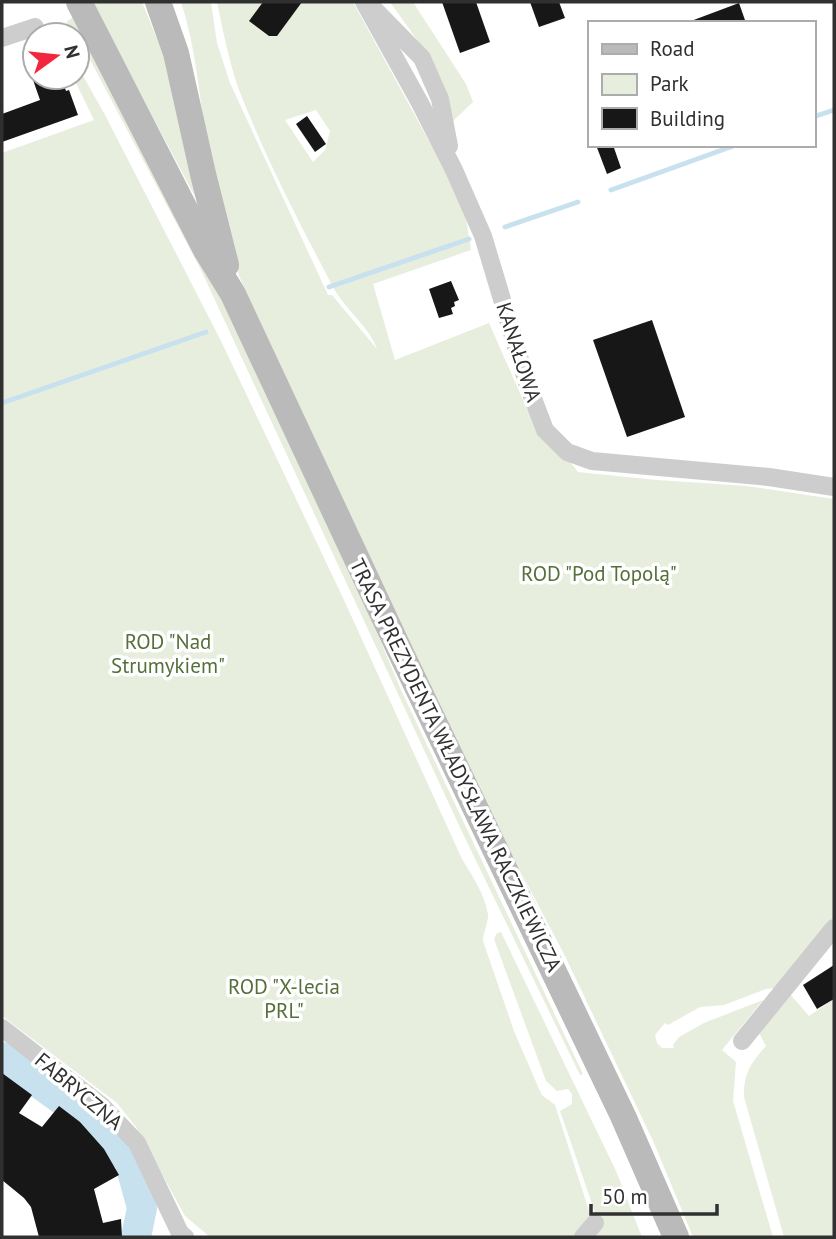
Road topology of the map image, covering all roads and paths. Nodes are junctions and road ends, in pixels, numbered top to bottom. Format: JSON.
{"nodes":[{"id":1,"x":79,"y":2,"type":"edge"},
{"id":2,"x":158,"y":2,"type":"edge"},
{"id":3,"x":365,"y":2,"type":"edge"},
{"id":4,"x":21,"y":32,"type":"edge"},
{"id":5,"x":2,"y":38,"type":"edge"},
{"id":6,"x":233,"y":293,"type":"junction"},
{"id":7,"x":834,"y":487,"type":"edge"},
{"id":8,"x":834,"y":928,"type":"edge"},
{"id":9,"x":2,"y":1028,"type":"edge"},
{"id":10,"x":742,"y":1041,"type":"dead end"},
{"id":11,"x":595,"y":1223,"type":"dead end"},
{"id":12,"x":185,"y":1237,"type":"edge"},
{"id":13,"x":583,"y":1237,"type":"edge"},
{"id":14,"x":676,"y":1237,"type":"edge"}],
"edges":[{"from":1,"to":6,"type":"main road","name":"TRASA PREZYDENTA WŁADYSŁAWA RACZKIEWICZA"},
{"from":2,"to":6,"type":"main road","name":"TRASA PREZYDENTA WŁADYSŁAWA RACZKIEWICZA"},
{"from":3,"to":7,"type":"street","name":"KANAŁOWA"},
{"from":4,"to":5,"type":"street"},
{"from":6,"to":14,"type":"main road","name":"TRASA PREZYDENTA WŁADYSŁAWA RACZKIEWICZA"},
{"from":8,"to":10,"type":"street"},
{"from":9,"to":12,"type":"street","name":"FABRYCZNA"},
{"from":11,"to":13,"type":"street"}]}
